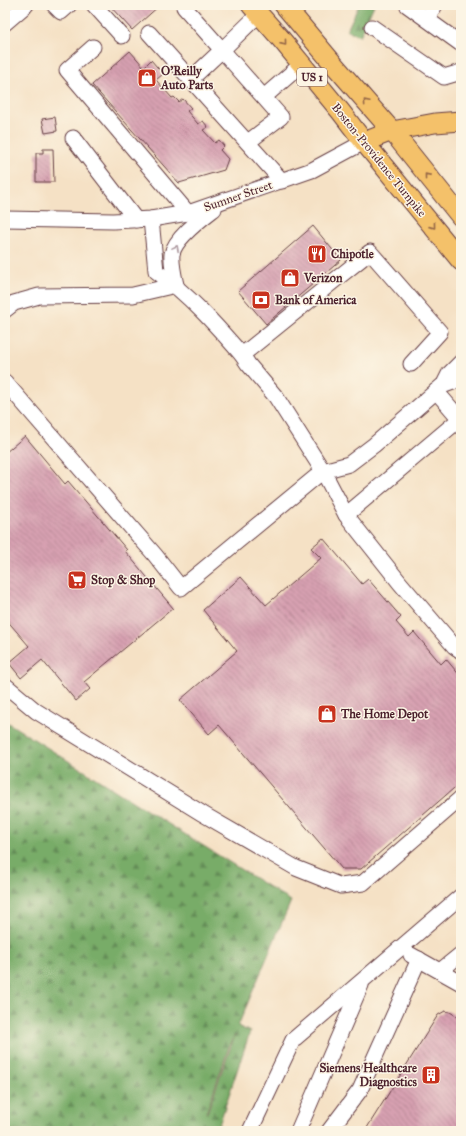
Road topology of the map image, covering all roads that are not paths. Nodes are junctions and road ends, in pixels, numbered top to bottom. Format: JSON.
{"nodes":[{"id":1,"x":26,"y":5,"type":"edge"},
{"id":2,"x":54,"y":5,"type":"edge"},
{"id":3,"x":69,"y":5,"type":"edge"},
{"id":4,"x":94,"y":5,"type":"edge"},
{"id":5,"x":284,"y":5,"type":"edge"},
{"id":6,"x":407,"y":5,"type":"edge"},
{"id":7,"x":435,"y":5,"type":"edge"},
{"id":8,"x":184,"y":7,"type":"dead end"},
{"id":9,"x":255,"y":9,"type":"edge"},
{"id":10,"x":8,"y":15,"type":"edge"},
{"id":11,"x":427,"y":19,"type":"junction"},
{"id":12,"x":372,"y":27,"type":"dead end"},
{"id":13,"x":149,"y":33,"type":"dead end"},
{"id":14,"x":122,"y":36,"type":"dead end"},
{"id":15,"x":461,"y":44,"type":"edge"},
{"id":16,"x":93,"y":47,"type":"dead end"},
{"id":17,"x":222,"y":50,"type":"junction"},
{"id":18,"x":302,"y":64,"type":"junction"},
{"id":19,"x":461,"y":72,"type":"edge"},
{"id":20,"x":191,"y":79,"type":"junction"},
{"id":21,"x":264,"y":97,"type":"junction"},
{"id":22,"x":461,"y":121,"type":"edge"},
{"id":23,"x":392,"y":131,"type":"junction"},
{"id":24,"x":73,"y":138,"type":"dead end"},
{"id":25,"x":248,"y":142,"type":"junction"},
{"id":26,"x":364,"y":142,"type":"junction"},
{"id":27,"x":282,"y":181,"type":"junction"},
{"id":28,"x":226,"y":201,"type":"junction"},
{"id":29,"x":188,"y":213,"type":"junction"},
{"id":30,"x":461,"y":217,"type":"edge"},
{"id":31,"x":5,"y":219,"type":"edge"},
{"id":32,"x":151,"y":219,"type":"junction"},
{"id":33,"x":136,"y":220,"type":"junction"},
{"id":34,"x":461,"y":260,"type":"edge"},
{"id":35,"x":176,"y":285,"type":"junction"},
{"id":36,"x":5,"y":310,"type":"edge"},
{"id":37,"x":242,"y":356,"type":"junction"},
{"id":38,"x":461,"y":362,"type":"edge"},
{"id":39,"x":411,"y":364,"type":"dead end"},
{"id":40,"x":461,"y":376,"type":"edge"},
{"id":41,"x":5,"y":382,"type":"edge"},
{"id":42,"x":439,"y":389,"type":"junction"},
{"id":43,"x":461,"y":419,"type":"edge"},
{"id":44,"x":324,"y":471,"type":"junction"},
{"id":45,"x":346,"y":515,"type":"junction"},
{"id":46,"x":461,"y":651,"type":"edge"},
{"id":47,"x":5,"y":685,"type":"edge"},
{"id":48,"x":461,"y":798,"type":"edge"},
{"id":49,"x":461,"y":896,"type":"edge"},
{"id":50,"x":400,"y":949,"type":"junction"},
{"id":51,"x":461,"y":954,"type":"edge"},
{"id":52,"x":419,"y":959,"type":"junction"},
{"id":53,"x":440,"y":971,"type":"junction"},
{"id":54,"x":362,"y":981,"type":"junction"},
{"id":55,"x":461,"y":982,"type":"edge"},
{"id":56,"x":250,"y":1131,"type":"edge"},
{"id":57,"x":298,"y":1131,"type":"edge"},
{"id":58,"x":329,"y":1131,"type":"edge"}],
"edges":[{"from":1,"to":10,"type":"street"},
{"from":2,"to":3,"type":"street"},
{"from":4,"to":14,"type":"street"},
{"from":23,"to":5,"type":"main road","number":"US 1","one_way":true},
{"from":6,"to":11,"type":"street"},
{"from":7,"to":11,"type":"street"},
{"from":8,"to":17,"type":"street"},
{"from":9,"to":17,"type":"street"},
{"from":9,"to":18,"type":"main road","name":"Boston-Providence Turnpike","number":"US 1","one_way":true},
{"from":11,"to":15,"type":"street"},
{"from":12,"to":19,"type":"street"},
{"from":13,"to":20,"type":"street"},
{"from":16,"to":29,"type":"street"},
{"from":17,"to":20,"type":"street"},
{"from":17,"to":21,"type":"street"},
{"from":18,"to":21,"type":"street"},
{"from":18,"to":26,"type":"main road","name":"Boston-Providence Turnpike","number":"US 1"},
{"from":20,"to":25,"type":"street"},
{"from":21,"to":25,"type":"street"},
{"from":22,"to":23,"type":"main road","name":"Sumner Street"},
{"from":23,"to":26,"type":"main road","name":"Sumner Street"},
{"from":30,"to":23,"type":"main road","number":"US 1","one_way":true},
{"from":24,"to":33,"type":"street"},
{"from":25,"to":27,"type":"street"},
{"from":26,"to":27,"type":"street","name":"Sumner Street"},
{"from":26,"to":34,"type":"main road","name":"Boston-Providence Turnpike","number":"US 1","one_way":true},
{"from":27,"to":28,"type":"street","name":"Sumner Street"},
{"from":28,"to":29,"type":"street","name":"Sumner Street"},
{"from":35,"to":28,"type":"street","one_way":true},
{"from":29,"to":32,"type":"street","name":"Sumner Street"},
{"from":31,"to":33,"type":"street","name":"Sumner Street"},
{"from":32,"to":33,"type":"street","name":"Sumner Street"},
{"from":32,"to":35,"type":"street"},
{"from":35,"to":36,"type":"street"},
{"from":35,"to":37,"type":"street"},
{"from":37,"to":39,"type":"street"},
{"from":37,"to":44,"type":"street"},
{"from":38,"to":42,"type":"street"},
{"from":40,"to":42,"type":"street"},
{"from":41,"to":44,"type":"street"},
{"from":42,"to":43,"type":"street"},
{"from":42,"to":44,"type":"street"},
{"from":43,"to":45,"type":"street"},
{"from":44,"to":45,"type":"street"},
{"from":45,"to":46,"type":"street"},
{"from":47,"to":48,"type":"street"},
{"from":49,"to":50,"type":"street"},
{"from":50,"to":52,"type":"street"},
{"from":50,"to":54,"type":"street"},
{"from":51,"to":53,"type":"street"},
{"from":52,"to":53,"type":"street"},
{"from":52,"to":58,"type":"street"},
{"from":53,"to":55,"type":"street"},
{"from":54,"to":56,"type":"street"},
{"from":54,"to":57,"type":"street"}]}
